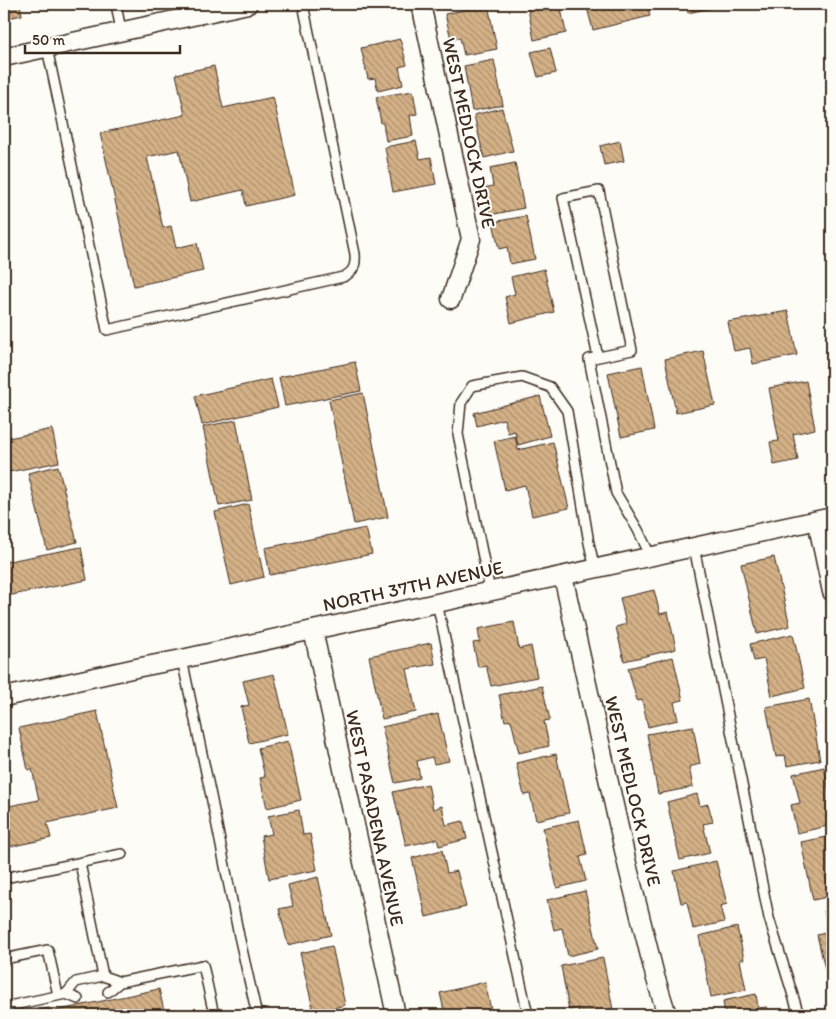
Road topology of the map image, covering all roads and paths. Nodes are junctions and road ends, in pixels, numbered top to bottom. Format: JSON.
{"nodes":[{"id":1,"x":116,"y":4,"type":"edge"},
{"id":2,"x":248,"y":4,"type":"edge"},
{"id":3,"x":303,"y":4,"type":"edge"},
{"id":4,"x":421,"y":4,"type":"edge"},
{"id":5,"x":122,"y":31,"type":"junction"},
{"id":6,"x":47,"y":48,"type":"junction"},
{"id":7,"x":4,"y":57,"type":"edge"},
{"id":8,"x":451,"y":299,"type":"dead end"},
{"id":9,"x":598,"y":358,"type":"junction"},
{"id":10,"x":825,"y":519,"type":"edge"},
{"id":11,"x":694,"y":547,"type":"junction"},
{"id":12,"x":651,"y":556,"type":"junction"},
{"id":13,"x":595,"y":569,"type":"junction"},
{"id":14,"x":563,"y":576,"type":"junction"},
{"id":15,"x":490,"y":591,"type":"junction"},
{"id":16,"x":832,"y":592,"type":"edge"},
{"id":17,"x":437,"y":603,"type":"junction"},
{"id":18,"x":313,"y":630,"type":"junction"},
{"id":19,"x":182,"y":660,"type":"junction"},
{"id":20,"x":4,"y":697,"type":"edge"},
{"id":21,"x":122,"y":854,"type":"dead end"},
{"id":22,"x":80,"y":863,"type":"junction"},
{"id":23,"x":4,"y":878,"type":"edge"},
{"id":24,"x":4,"y":959,"type":"edge"},
{"id":25,"x":104,"y":976,"type":"junction"},
{"id":26,"x":120,"y":982,"type":"junction"},
{"id":27,"x":108,"y":992,"type":"dead end"},
{"id":28,"x":62,"y":995,"type":"junction"},
{"id":29,"x":78,"y":999,"type":"dead end"},
{"id":30,"x":4,"y":1007,"type":"edge"},
{"id":31,"x":214,"y":1015,"type":"edge"},
{"id":32,"x":257,"y":1015,"type":"edge"},
{"id":33,"x":396,"y":1015,"type":"edge"},
{"id":34,"x":528,"y":1015,"type":"edge"},
{"id":35,"x":667,"y":1015,"type":"edge"},
{"id":36,"x":799,"y":1015,"type":"edge"}],
"edges":[{"from":1,"to":5,"type":"lane"},
{"from":2,"to":5,"type":"street"},
{"from":3,"to":6,"type":"lane"},
{"from":4,"to":8,"type":"street","name":"WEST MEDLOCK DRIVE"},
{"from":5,"to":6,"type":"street"},
{"from":6,"to":7,"type":"street"},
{"from":9,"to":9,"type":"lane"},
{"from":9,"to":12,"type":"lane"},
{"from":10,"to":11,"type":"street","name":"NORTH 37TH AVENUE"},
{"from":10,"to":16,"type":"street"},
{"from":11,"to":12,"type":"street","name":"NORTH 37TH AVENUE"},
{"from":11,"to":36,"type":"lane"},
{"from":12,"to":13,"type":"street","name":"NORTH 37TH AVENUE"},
{"from":13,"to":14,"type":"street","name":"NORTH 37TH AVENUE"},
{"from":13,"to":15,"type":"lane"},
{"from":14,"to":15,"type":"street","name":"NORTH 37TH AVENUE"},
{"from":14,"to":35,"type":"street","name":"WEST MEDLOCK DRIVE"},
{"from":15,"to":17,"type":"street","name":"NORTH 37TH AVENUE"},
{"from":17,"to":18,"type":"street","name":"NORTH 37TH AVENUE"},
{"from":17,"to":34,"type":"lane"},
{"from":18,"to":19,"type":"street","name":"NORTH 37TH AVENUE"},
{"from":18,"to":33,"type":"street","name":"WEST PASADENA AVENUE"},
{"from":19,"to":20,"type":"street","name":"NORTH 37TH AVENUE"},
{"from":19,"to":32,"type":"lane"},
{"from":21,"to":22,"type":"lane"},
{"from":22,"to":23,"type":"lane"},
{"from":22,"to":25,"type":"lane"},
{"from":24,"to":28,"type":"lane"},
{"from":25,"to":26,"type":"lane"},
{"from":25,"to":28,"type":"lane"},
{"from":26,"to":27,"type":"lane"},
{"from":26,"to":31,"type":"lane"},
{"from":28,"to":29,"type":"lane"},
{"from":28,"to":30,"type":"lane"}]}
